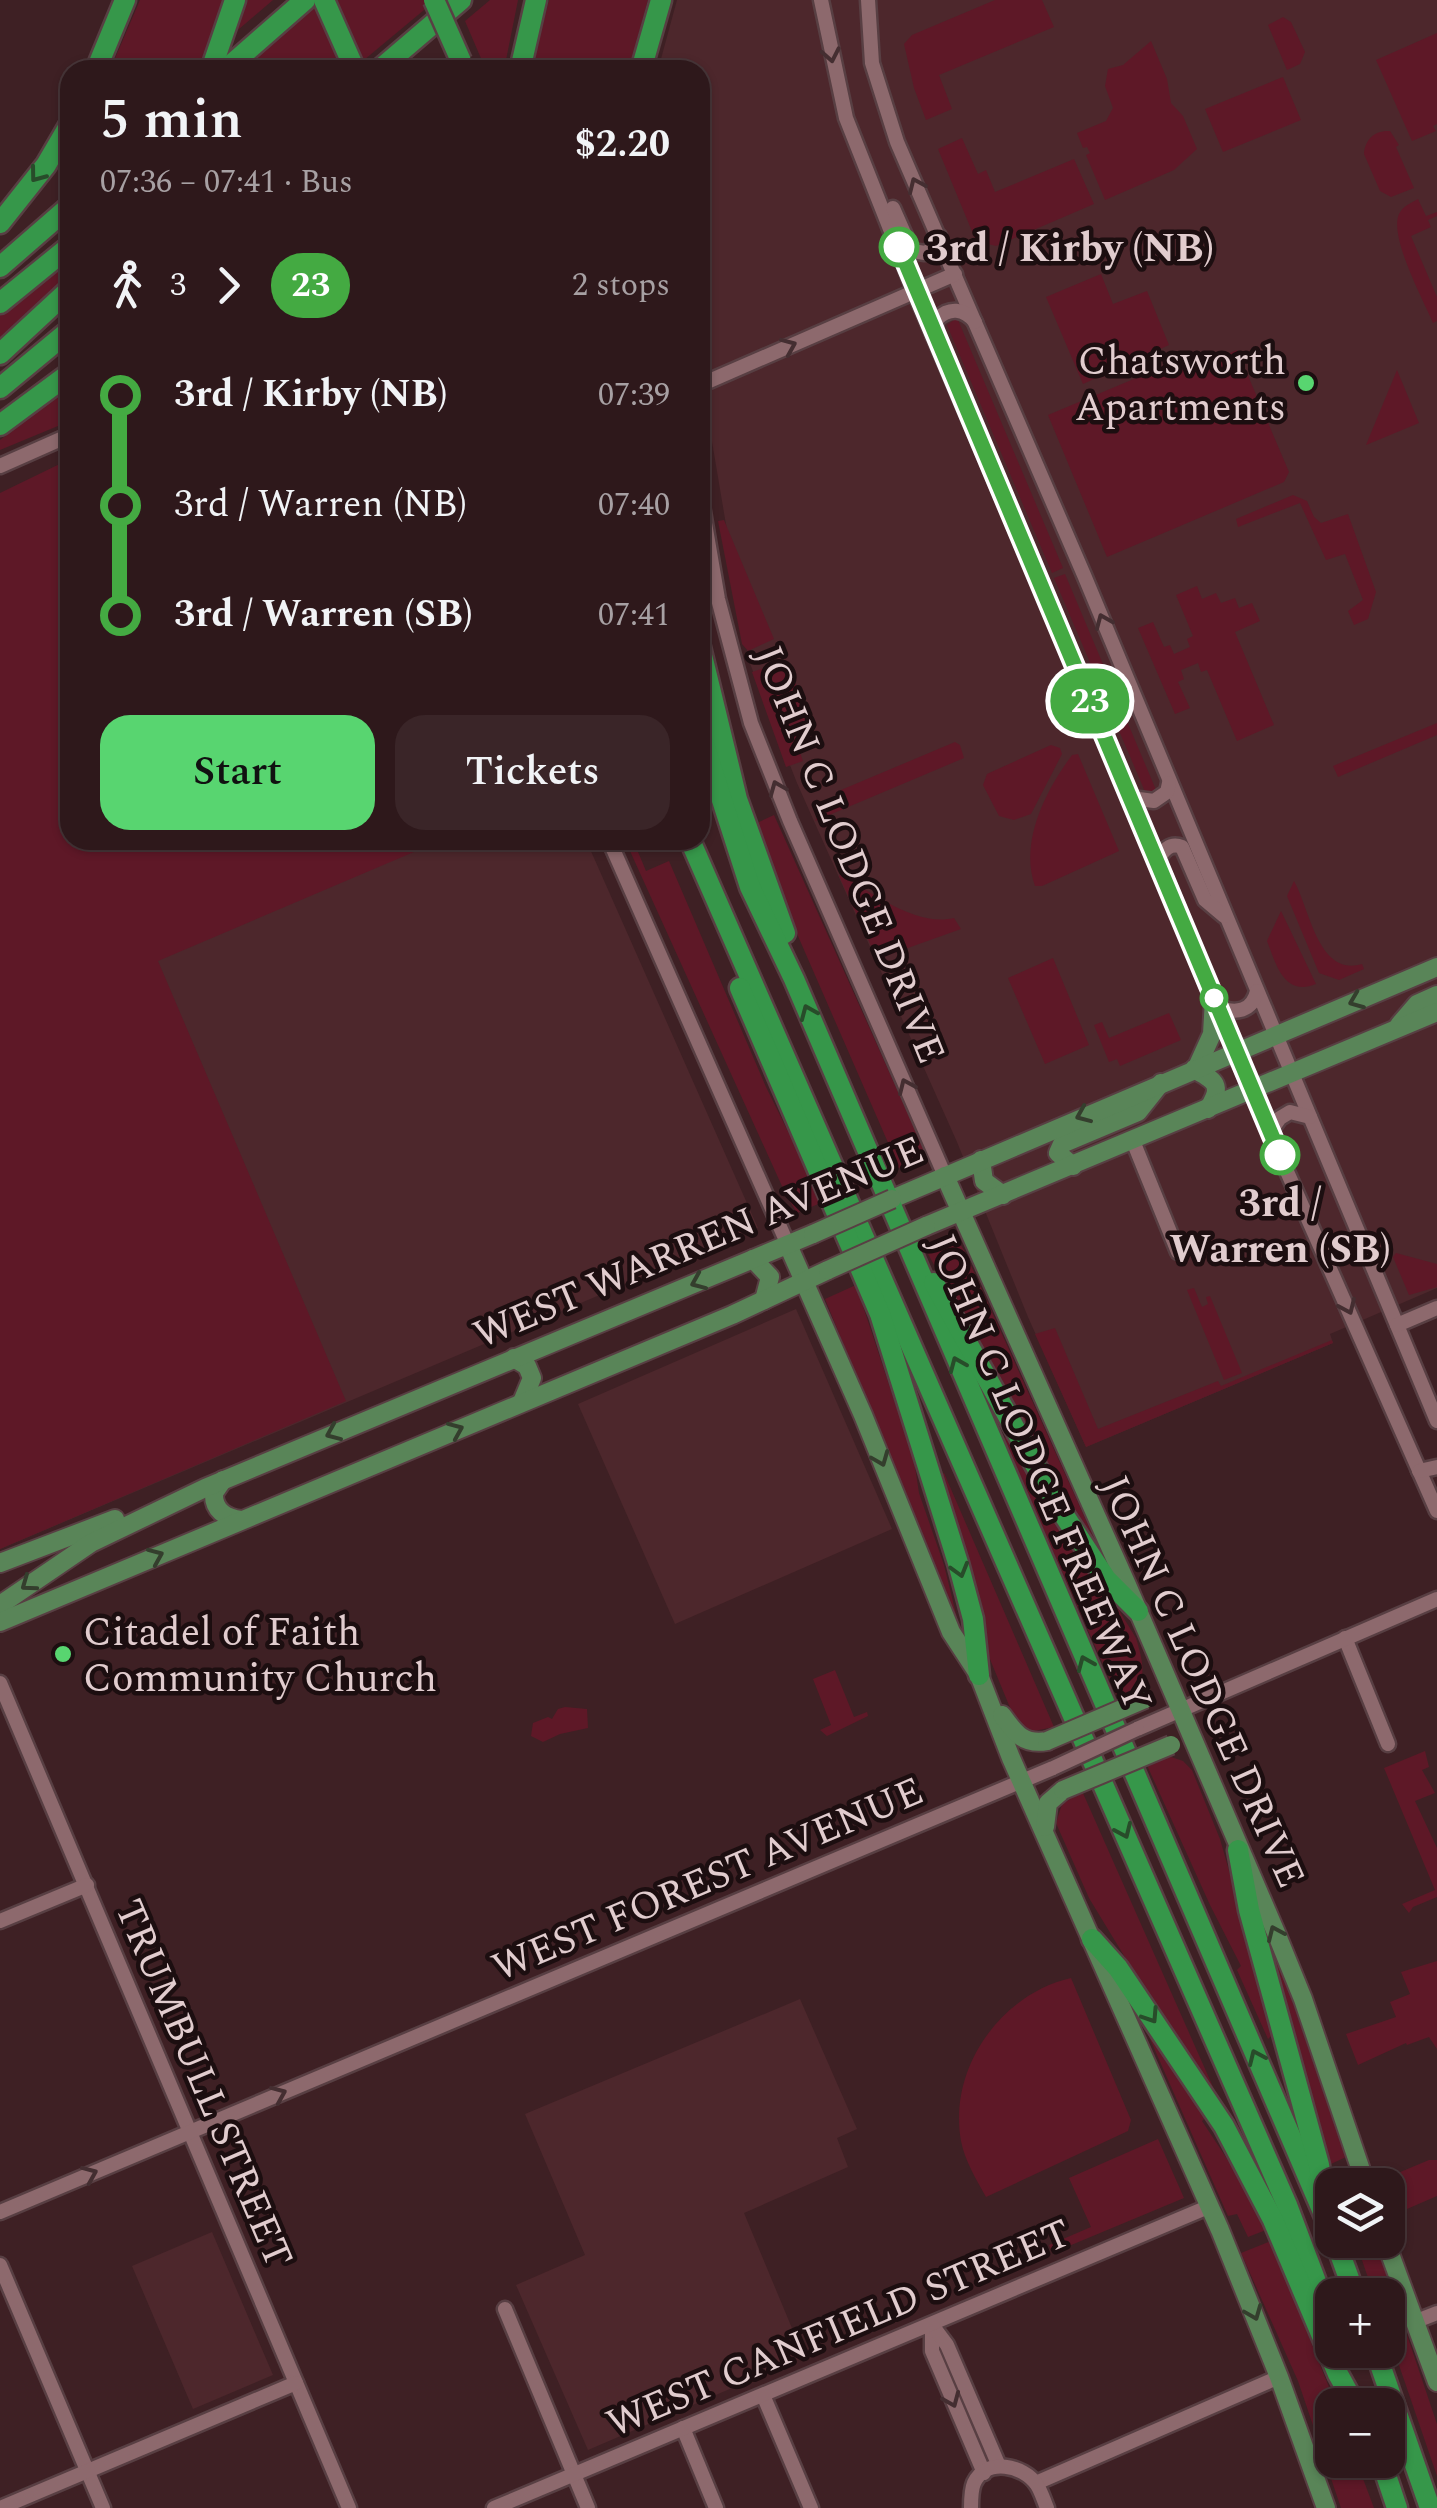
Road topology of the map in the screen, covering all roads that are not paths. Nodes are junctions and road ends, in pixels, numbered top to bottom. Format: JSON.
{"nodes":[{"id":1,"x":125,"y":0,"type":"edge"},
{"id":2,"x":235,"y":0,"type":"edge"},
{"id":3,"x":305,"y":0,"type":"edge"},
{"id":4,"x":324,"y":0,"type":"edge"},
{"id":5,"x":434,"y":0,"type":"edge"},
{"id":6,"x":462,"y":0,"type":"edge"},
{"id":7,"x":536,"y":0,"type":"edge"},
{"id":8,"x":660,"y":0,"type":"edge"},
{"id":9,"x":822,"y":0,"type":"edge"},
{"id":10,"x":868,"y":0,"type":"edge"},
{"id":11,"x":100,"y":60,"type":"edge"},
{"id":12,"x":214,"y":60,"type":"edge"},
{"id":13,"x":236,"y":60,"type":"edge"},
{"id":14,"x":351,"y":60,"type":"edge"},
{"id":15,"x":391,"y":60,"type":"edge"},
{"id":16,"x":460,"y":60,"type":"edge"},
{"id":17,"x":522,"y":60,"type":"edge"},
{"id":18,"x":645,"y":60,"type":"edge"},
{"id":19,"x":60,"y":141,"type":"edge"},
{"id":20,"x":870,"y":176,"type":"junction"},
{"id":21,"x":60,"y":215,"type":"edge"},
{"id":22,"x":0,"y":223,"type":"edge"},
{"id":23,"x":939,"y":236,"type":"junction"},
{"id":24,"x":60,"y":254,"type":"edge"},
{"id":25,"x":0,"y":267,"type":"edge"},
{"id":26,"x":955,"y":274,"type":"junction"},
{"id":27,"x":915,"y":292,"type":"junction"},
{"id":28,"x":60,"y":298,"type":"edge"},
{"id":29,"x":0,"y":304,"type":"edge"},
{"id":30,"x":976,"y":322,"type":"junction"},
{"id":31,"x":933,"y":336,"type":"junction"},
{"id":32,"x":60,"y":338,"type":"edge"},
{"id":33,"x":0,"y":354,"type":"edge"},
{"id":34,"x":60,"y":380,"type":"edge"},
{"id":35,"x":710,"y":380,"type":"edge"},
{"id":36,"x":0,"y":388,"type":"edge"},
{"id":37,"x":0,"y":425,"type":"edge"},
{"id":38,"x":60,"y":439,"type":"edge"},
{"id":39,"x":0,"y":466,"type":"edge"},
{"id":40,"x":710,"y":552,"type":"edge"},
{"id":41,"x":710,"y":687,"type":"edge"},
{"id":42,"x":710,"y":763,"type":"edge"},
{"id":43,"x":1170,"y":783,"type":"junction"},
{"id":44,"x":1131,"y":798,"type":"junction"},
{"id":45,"x":614,"y":850,"type":"edge"},
{"id":46,"x":694,"y":850,"type":"edge"},
{"id":47,"x":1158,"y":861,"type":"junction"},
{"id":48,"x":722,"y":914,"type":"junction"},
{"id":49,"x":1228,"y":920,"type":"junction"},
{"id":50,"x":1437,"y":967,"type":"edge"},
{"id":51,"x":794,"y":979,"type":"junction"},
{"id":52,"x":1257,"y":991,"type":"junction"},
{"id":53,"x":1437,"y":995,"type":"edge"},
{"id":54,"x":1216,"y":1003,"type":"junction"},
{"id":55,"x":1437,"y":1012,"type":"edge"},
{"id":56,"x":1396,"y":1029,"type":"junction"},
{"id":57,"x":1275,"y":1034,"type":"junction"},
{"id":58,"x":1235,"y":1051,"type":"junction"},
{"id":59,"x":1196,"y":1068,"type":"junction"},
{"id":60,"x":1291,"y":1073,"type":"junction"},
{"id":61,"x":1162,"y":1082,"type":"junction"},
{"id":62,"x":1251,"y":1090,"type":"junction"},
{"id":63,"x":1208,"y":1109,"type":"junction"},
{"id":64,"x":1310,"y":1117,"type":"junction"},
{"id":65,"x":1270,"y":1132,"type":"junction"},
{"id":66,"x":1133,"y":1141,"type":"junction"},
{"id":67,"x":980,"y":1160,"type":"junction"},
{"id":68,"x":1073,"y":1166,"type":"junction"},
{"id":69,"x":945,"y":1176,"type":"junction"},
{"id":70,"x":1003,"y":1195,"type":"junction"},
{"id":71,"x":960,"y":1212,"type":"junction"},
{"id":72,"x":788,"y":1245,"type":"junction"},
{"id":73,"x":1178,"y":1252,"type":"dead end"},
{"id":74,"x":753,"y":1259,"type":"junction"},
{"id":75,"x":914,"y":1264,"type":"junction"},
{"id":76,"x":804,"y":1283,"type":"junction"},
{"id":77,"x":764,"y":1300,"type":"junction"},
{"id":78,"x":1437,"y":1308,"type":"edge"},
{"id":79,"x":1397,"y":1325,"type":"junction"},
{"id":80,"x":514,"y":1358,"type":"junction"},
{"id":81,"x":522,"y":1402,"type":"junction"},
{"id":82,"x":1437,"y":1422,"type":"edge"},
{"id":83,"x":1437,"y":1467,"type":"edge"},
{"id":84,"x":1420,"y":1470,"type":"junction"},
{"id":85,"x":224,"y":1480,"type":"junction"},
{"id":86,"x":206,"y":1488,"type":"junction"},
{"id":87,"x":1437,"y":1512,"type":"edge"},
{"id":88,"x":240,"y":1520,"type":"junction"},
{"id":89,"x":0,"y":1563,"type":"edge"},
{"id":90,"x":1437,"y":1598,"type":"edge"},
{"id":91,"x":0,"y":1605,"type":"edge"},
{"id":92,"x":1138,"y":1611,"type":"junction"},
{"id":93,"x":0,"y":1622,"type":"edge"},
{"id":94,"x":1344,"y":1638,"type":"junction"},
{"id":95,"x":1158,"y":1661,"type":"junction"},
{"id":96,"x":0,"y":1683,"type":"edge"},
{"id":97,"x":983,"y":1684,"type":"junction"},
{"id":98,"x":1179,"y":1709,"type":"junction"},
{"id":99,"x":1388,"y":1744,"type":"dead end"},
{"id":100,"x":1201,"y":1761,"type":"junction"},
{"id":101,"x":1022,"y":1781,"type":"junction"},
{"id":102,"x":1045,"y":1833,"type":"junction"},
{"id":103,"x":1238,"y":1850,"type":"junction"},
{"id":104,"x":87,"y":1885,"type":"junction"},
{"id":105,"x":0,"y":1921,"type":"edge"},
{"id":106,"x":1092,"y":1939,"type":"junction"},
{"id":107,"x":189,"y":2131,"type":"junction"},
{"id":108,"x":1320,"y":2168,"type":"edge"},
{"id":109,"x":1360,"y":2168,"type":"edge"},
{"id":110,"x":1315,"y":2192,"type":"edge"},
{"id":111,"x":1208,"y":2207,"type":"junction"},
{"id":112,"x":0,"y":2212,"type":"edge"},
{"id":113,"x":1391,"y":2258,"type":"edge"},
{"id":114,"x":0,"y":2265,"type":"edge"},
{"id":115,"x":1315,"y":2279,"type":"edge"},
{"id":116,"x":506,"y":2310,"type":"dead end"},
{"id":117,"x":1437,"y":2312,"type":"edge"},
{"id":118,"x":1414,"y":2322,"type":"junction"},
{"id":119,"x":932,"y":2325,"type":"junction"},
{"id":120,"x":1381,"y":2368,"type":"edge"},
{"id":121,"x":1279,"y":2377,"type":"junction"},
{"id":122,"x":296,"y":2382,"type":"junction"},
{"id":123,"x":1437,"y":2382,"type":"edge"},
{"id":124,"x":1347,"y":2388,"type":"edge"},
{"id":125,"x":762,"y":2394,"type":"junction"},
{"id":126,"x":682,"y":2428,"type":"junction"},
{"id":127,"x":999,"y":2466,"type":"junction"},
{"id":128,"x":88,"y":2471,"type":"junction"},
{"id":129,"x":984,"y":2472,"type":"junction"},
{"id":130,"x":574,"y":2474,"type":"junction"},
{"id":131,"x":1387,"y":2478,"type":"edge"},
{"id":132,"x":1036,"y":2483,"type":"junction"},
{"id":133,"x":0,"y":2508,"type":"edge"},
{"id":134,"x":103,"y":2508,"type":"edge"},
{"id":135,"x":349,"y":2508,"type":"edge"},
{"id":136,"x":494,"y":2508,"type":"edge"},
{"id":137,"x":588,"y":2508,"type":"edge"},
{"id":138,"x":716,"y":2508,"type":"edge"},
{"id":139,"x":811,"y":2508,"type":"edge"},
{"id":140,"x":970,"y":2508,"type":"edge"},
{"id":141,"x":1047,"y":2508,"type":"edge"},
{"id":142,"x":1326,"y":2508,"type":"edge"},
{"id":143,"x":1397,"y":2508,"type":"edge"},
{"id":144,"x":1430,"y":2508,"type":"edge"}],
"edges":[{"from":1,"to":11,"type":"highway"},
{"from":2,"to":12,"type":"highway"},
{"from":3,"to":13,"type":"highway"},
{"from":4,"to":14,"type":"highway"},
{"from":5,"to":16,"type":"highway","bridge":true},
{"from":6,"to":15,"type":"highway"},
{"from":7,"to":17,"type":"highway"},
{"from":8,"to":18,"type":"highway"},
{"from":9,"to":20,"type":"street","one_way":true},
{"from":23,"to":10,"type":"street","one_way":true},
{"from":19,"to":22,"type":"highway","one_way":true},
{"from":20,"to":23,"type":"street"},
{"from":20,"to":27,"type":"street"},
{"from":21,"to":25,"type":"highway"},
{"from":23,"to":26,"type":"street"},
{"from":24,"to":29,"type":"highway"},
{"from":26,"to":27,"type":"street"},
{"from":26,"to":30,"type":"street"},
{"from":27,"to":31,"type":"street"},
{"from":35,"to":27,"type":"street","one_way":true},
{"from":28,"to":33,"type":"highway"},
{"from":30,"to":31,"type":"street"},
{"from":43,"to":30,"type":"street","one_way":true},
{"from":31,"to":44,"type":"street"},
{"from":32,"to":36,"type":"highway"},
{"from":34,"to":37,"type":"highway"},
{"from":38,"to":39,"type":"street"},
{"from":69,"to":40,"type":"street","name":"JOHN C LODGE DRIVE","one_way":true},
{"from":41,"to":51,"type":"highway"},
{"from":42,"to":51,"type":"highway","name":"JOHN C LODGE FREEWAY"},
{"from":43,"to":44,"type":"street"},
{"from":43,"to":49,"type":"street"},
{"from":44,"to":47,"type":"street"},
{"from":45,"to":72,"type":"street"},
{"from":46,"to":48,"type":"highway","name":"JOHN C LODGE FREEWAY"},
{"from":47,"to":49,"type":"street"},
{"from":47,"to":54,"type":"street"},
{"from":48,"to":97,"type":"highway","one_way":true},
{"from":48,"to":115,"type":"highway","name":"JOHN C LODGE FREEWAY","one_way":true},
{"from":49,"to":52,"type":"street"},
{"from":50,"to":57,"type":"main road","name":"WEST WARREN AVENUE","one_way":true},
{"from":75,"to":51,"type":"highway","name":"JOHN C LODGE FREEWAY","one_way":true},
{"from":52,"to":54,"type":"street"},
{"from":52,"to":57,"type":"street"},
{"from":53,"to":56,"type":"main road"},
{"from":54,"to":58,"type":"street"},
{"from":54,"to":59,"type":"main road"},
{"from":55,"to":56,"type":"main road","name":"WEST WARREN AVENUE"},
{"from":56,"to":60,"type":"main road","name":"WEST WARREN AVENUE"},
{"from":57,"to":58,"type":"main road","name":"WEST WARREN AVENUE"},
{"from":57,"to":60,"type":"street"},
{"from":58,"to":59,"type":"main road","name":"WEST WARREN AVENUE"},
{"from":58,"to":62,"type":"street"},
{"from":59,"to":61,"type":"main road","name":"WEST WARREN AVENUE"},
{"from":59,"to":63,"type":"main road"},
{"from":60,"to":62,"type":"main road","name":"WEST WARREN AVENUE"},
{"from":60,"to":64,"type":"street"},
{"from":61,"to":67,"type":"main road","name":"WEST WARREN AVENUE","one_way":true},
{"from":61,"to":68,"type":"main road"},
{"from":62,"to":63,"type":"main road","name":"WEST WARREN AVENUE"},
{"from":62,"to":65,"type":"street"},
{"from":63,"to":66,"type":"main road","name":"WEST WARREN AVENUE"},
{"from":64,"to":65,"type":"street"},
{"from":64,"to":79,"type":"street"},
{"from":65,"to":84,"type":"street","one_way":true},
{"from":66,"to":68,"type":"main road","name":"WEST WARREN AVENUE"},
{"from":66,"to":73,"type":"street"},
{"from":67,"to":69,"type":"main road","name":"WEST WARREN AVENUE"},
{"from":67,"to":70,"type":"main road"},
{"from":68,"to":70,"type":"main road","name":"WEST WARREN AVENUE"},
{"from":69,"to":71,"type":"main road","name":"JOHN C LODGE DRIVE"},
{"from":69,"to":72,"type":"main road","name":"WEST WARREN AVENUE","bridge":true},
{"from":70,"to":71,"type":"main road","name":"WEST WARREN AVENUE"},
{"from":71,"to":76,"type":"main road","name":"WEST WARREN AVENUE","bridge":true},
{"from":71,"to":92,"type":"main road","name":"JOHN C LODGE DRIVE"},
{"from":72,"to":74,"type":"main road","name":"WEST WARREN AVENUE"},
{"from":72,"to":76,"type":"main road"},
{"from":74,"to":77,"type":"main road"},
{"from":74,"to":80,"type":"main road","name":"WEST WARREN AVENUE","one_way":true},
{"from":75,"to":92,"type":"highway"},
{"from":110,"to":75,"type":"highway","name":"JOHN C LODGE FREEWAY","one_way":true},
{"from":76,"to":77,"type":"main road","name":"WEST WARREN AVENUE"},
{"from":76,"to":97,"type":"main road","one_way":true},
{"from":77,"to":81,"type":"main road","name":"WEST WARREN AVENUE"},
{"from":78,"to":79,"type":"street"},
{"from":79,"to":82,"type":"street"},
{"from":80,"to":81,"type":"main road"},
{"from":80,"to":85,"type":"main road","name":"WEST WARREN AVENUE","one_way":true},
{"from":88,"to":81,"type":"main road","name":"WEST WARREN AVENUE","one_way":true},
{"from":83,"to":84,"type":"street"},
{"from":84,"to":87,"type":"street"},
{"from":85,"to":86,"type":"main road","name":"WEST WARREN AVENUE"},
{"from":85,"to":88,"type":"main road"},
{"from":86,"to":89,"type":"main road"},
{"from":86,"to":91,"type":"main road","name":"WEST WARREN AVENUE","one_way":true},
{"from":93,"to":88,"type":"main road","name":"WEST WARREN AVENUE","one_way":true},
{"from":90,"to":94,"type":"street","name":"WEST FOREST AVENUE"},
{"from":92,"to":95,"type":"main road","name":"JOHN C LODGE DRIVE"},
{"from":94,"to":98,"type":"street","name":"WEST FOREST AVENUE"},
{"from":94,"to":99,"type":"street"},
{"from":95,"to":97,"type":"main road","bridge":true},
{"from":95,"to":98,"type":"main road","name":"JOHN C LODGE DRIVE"},
{"from":96,"to":104,"type":"street","name":"TRUMBULL STREET"},
{"from":97,"to":101,"type":"main road"},
{"from":98,"to":100,"type":"main road","name":"JOHN C LODGE DRIVE"},
{"from":98,"to":101,"type":"street","name":"WEST FOREST AVENUE","bridge":true},
{"from":100,"to":102,"type":"main road","bridge":true},
{"from":100,"to":103,"type":"main road","name":"JOHN C LODGE DRIVE"},
{"from":101,"to":102,"type":"main road"},
{"from":107,"to":101,"type":"street","name":"WEST FOREST AVENUE","one_way":true},
{"from":102,"to":106,"type":"main road"},
{"from":103,"to":108,"type":"highway"},
{"from":109,"to":103,"type":"main road","name":"JOHN C LODGE DRIVE","one_way":true},
{"from":104,"to":105,"type":"street"},
{"from":104,"to":107,"type":"street","name":"TRUMBULL STREET"},
{"from":106,"to":111,"type":"main road"},
{"from":106,"to":124,"type":"highway","one_way":true},
{"from":112,"to":107,"type":"street","name":"WEST FOREST AVENUE","one_way":true},
{"from":107,"to":122,"type":"street","name":"TRUMBULL STREET"},
{"from":111,"to":119,"type":"street","name":"WEST CANFIELD STREET"},
{"from":111,"to":121,"type":"main road","one_way":true},
{"from":113,"to":118,"type":"main road"},
{"from":114,"to":128,"type":"street"},
{"from":116,"to":130,"type":"street"},
{"from":117,"to":118,"type":"street"},
{"from":118,"to":123,"type":"main road"},
{"from":119,"to":125,"type":"street","name":"WEST CANFIELD STREET"},
{"from":119,"to":127,"type":"street"},
{"from":119,"to":129,"type":"street","one_way":true},
{"from":120,"to":144,"type":"highway"},
{"from":121,"to":132,"type":"street"},
{"from":121,"to":142,"type":"main road"},
{"from":122,"to":128,"type":"street"},
{"from":122,"to":135,"type":"street","name":"TRUMBULL STREET"},
{"from":125,"to":126,"type":"street","name":"WEST CANFIELD STREET"},
{"from":125,"to":139,"type":"street"},
{"from":126,"to":130,"type":"street","name":"WEST CANFIELD STREET"},
{"from":126,"to":138,"type":"street"},
{"from":127,"to":129,"type":"street"},
{"from":127,"to":132,"type":"street"},
{"from":128,"to":133,"type":"street"},
{"from":128,"to":134,"type":"street"},
{"from":129,"to":140,"type":"street"},
{"from":130,"to":136,"type":"street","name":"WEST CANFIELD STREET"},
{"from":130,"to":137,"type":"street"},
{"from":131,"to":143,"type":"highway"},
{"from":132,"to":141,"type":"street"}]}
